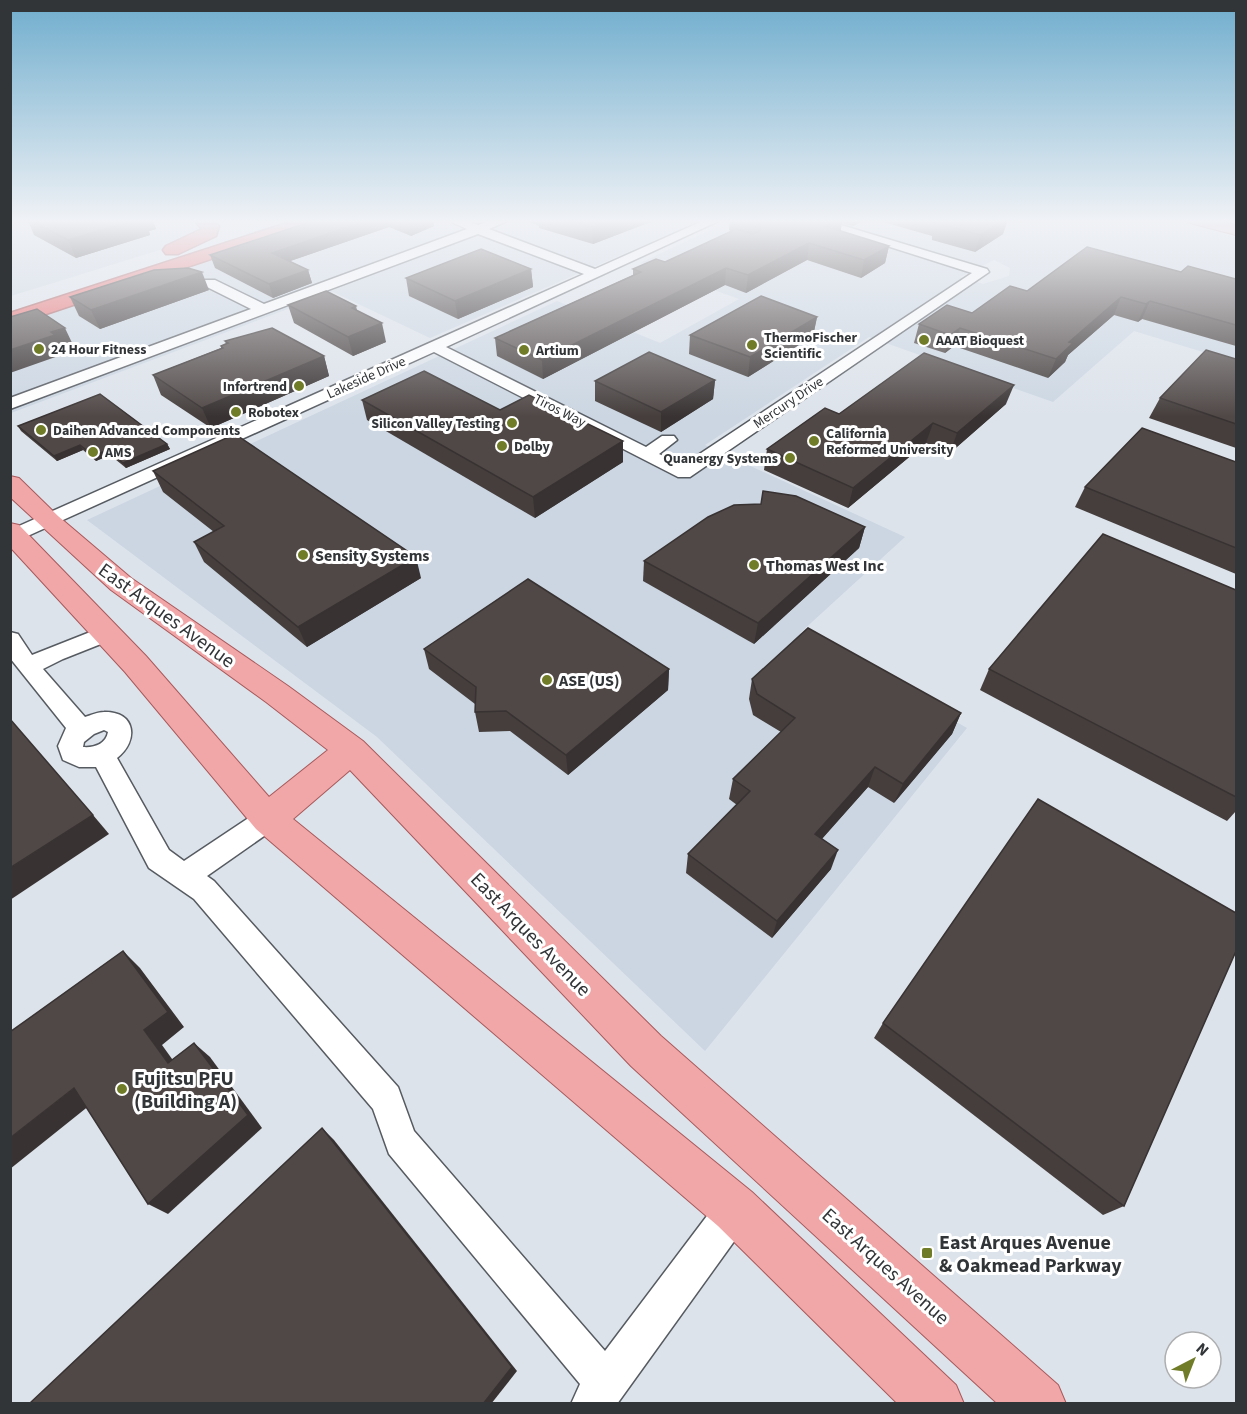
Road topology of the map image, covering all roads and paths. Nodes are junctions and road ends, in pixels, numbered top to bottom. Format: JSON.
{"nodes":[{"id":1,"x":73,"y":285,"type":"edge"},
{"id":2,"x":112,"y":285,"type":"edge"},
{"id":3,"x":127,"y":285,"type":"edge"},
{"id":4,"x":214,"y":285,"type":"edge"},
{"id":5,"x":328,"y":285,"type":"edge"},
{"id":6,"x":571,"y":285,"type":"edge"},
{"id":7,"x":963,"y":285,"type":"edge"},
{"id":8,"x":95,"y":292,"type":"junction"},
{"id":9,"x":10,"y":305,"type":"edge"},
{"id":10,"x":262,"y":309,"type":"junction"},
{"id":11,"x":10,"y":320,"type":"edge"},
{"id":12,"x":435,"y":346,"type":"junction"},
{"id":13,"x":10,"y":404,"type":"edge"},
{"id":14,"x":669,"y":440,"type":"dead end"},
{"id":15,"x":647,"y":454,"type":"junction"},
{"id":16,"x":684,"y":473,"type":"joint"},
{"id":17,"x":10,"y":483,"type":"edge"},
{"id":18,"x":49,"y":521,"type":"junction"},
{"id":19,"x":12,"y":535,"type":"edge"},
{"id":20,"x":108,"y":633,"type":"junction"},
{"id":21,"x":10,"y":640,"type":"edge"},
{"id":22,"x":28,"y":667,"type":"junction"},
{"id":23,"x":81,"y":729,"type":"junction"},
{"id":24,"x":351,"y":750,"type":"junction"},
{"id":25,"x":102,"y":754,"type":"junction"},
{"id":26,"x":268,"y":819,"type":"junction"},
{"id":27,"x":185,"y":876,"type":"junction"},
{"id":28,"x":735,"y":1209,"type":"junction"},
{"id":29,"x":598,"y":1393,"type":"edge"},
{"id":30,"x":937,"y":1404,"type":"edge"},
{"id":31,"x":1039,"y":1404,"type":"edge"}],
"edges":[{"from":1,"to":9,"type":"highway"},
{"from":2,"to":8,"type":"highway"},
{"from":3,"to":8,"type":"highway"},
{"from":4,"to":10,"type":"street"},
{"from":5,"to":10,"type":"street"},
{"from":6,"to":12,"type":"street","name":"Lakeside Drive"},
{"from":7,"to":16,"type":"street","name":"Mercury Drive"},
{"from":8,"to":11,"type":"highway"},
{"from":10,"to":13,"type":"street"},
{"from":12,"to":15,"type":"street","name":"Tiros Way"},
{"from":12,"to":18,"type":"street","name":"Lakeside Drive"},
{"from":14,"to":15,"type":"street"},
{"from":15,"to":16,"type":"street","name":"Tiros Way"},
{"from":17,"to":18,"type":"main road","name":"East Arques Avenue"},
{"from":18,"to":19,"type":"street","name":"Lakeside Drive"},
{"from":18,"to":24,"type":"main road","name":"East Arques Avenue"},
{"from":19,"to":20,"type":"main road"},
{"from":20,"to":22,"type":"street"},
{"from":20,"to":26,"type":"main road"},
{"from":21,"to":22,"type":"street"},
{"from":22,"to":23,"type":"street"},
{"from":23,"to":25,"type":"street"},
{"from":23,"to":25,"type":"street"},
{"from":24,"to":26,"type":"main road"},
{"from":24,"to":31,"type":"main road","name":"East Arques Avenue"},
{"from":25,"to":27,"type":"street"},
{"from":26,"to":27,"type":"street"},
{"from":26,"to":28,"type":"main road"},
{"from":27,"to":29,"type":"street"},
{"from":28,"to":29,"type":"street"},
{"from":28,"to":30,"type":"main road"}]}
